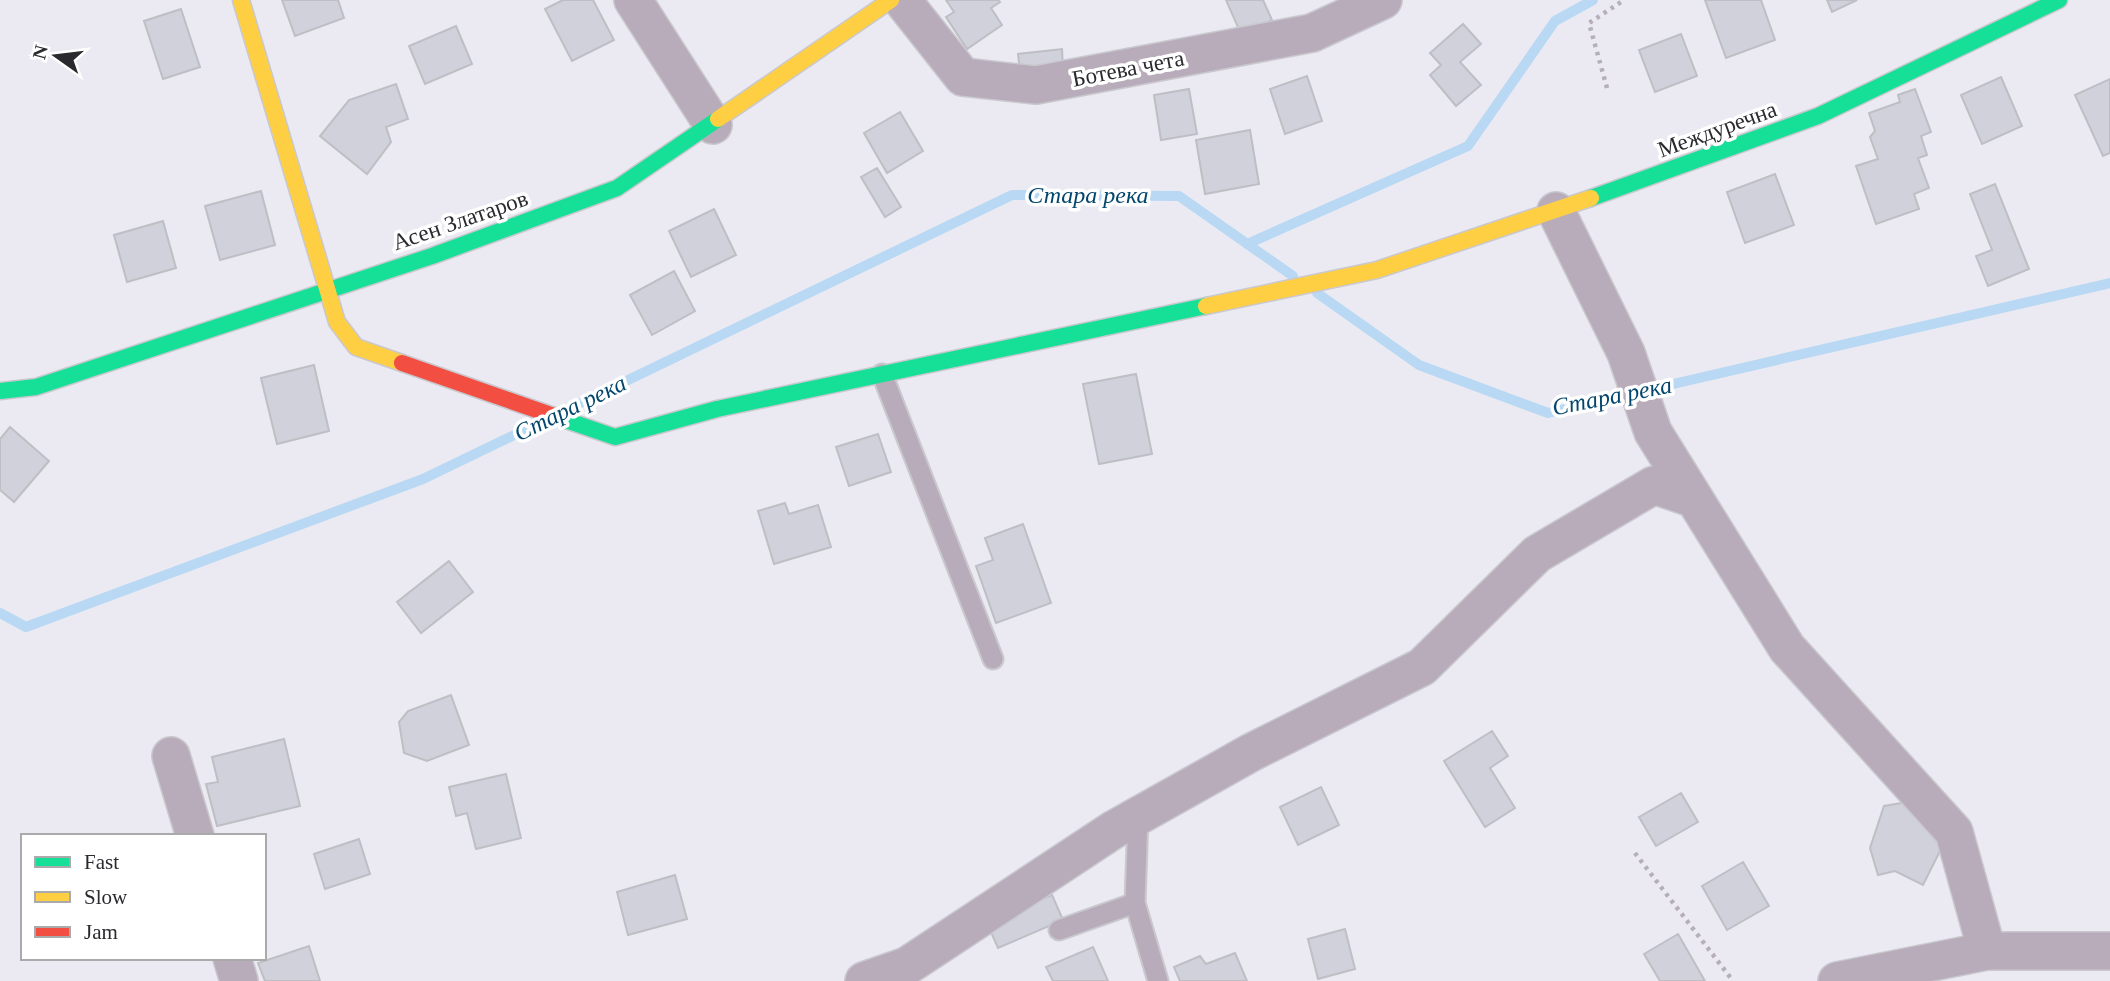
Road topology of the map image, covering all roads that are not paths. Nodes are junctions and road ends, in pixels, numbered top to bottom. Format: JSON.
{"nodes":[{"id":1,"x":241,"y":0,"type":"edge"},
{"id":2,"x":634,"y":0,"type":"edge"},
{"id":3,"x":891,"y":0,"type":"edge"},
{"id":4,"x":902,"y":0,"type":"edge"},
{"id":5,"x":1383,"y":0,"type":"edge"},
{"id":6,"x":2059,"y":0,"type":"edge"},
{"id":7,"x":713,"y":125,"type":"junction"},
{"id":8,"x":1556,"y":211,"type":"junction"},
{"id":9,"x":327,"y":289,"type":"junction"},
{"id":10,"x":882,"y":374,"type":"junction"},
{"id":11,"x":0,"y":391,"type":"edge"},
{"id":12,"x":1692,"y":498,"type":"junction"},
{"id":13,"x":993,"y":659,"type":"dead end"},
{"id":14,"x":172,"y":756,"type":"dead end"},
{"id":15,"x":1138,"y":816,"type":"junction"},
{"id":16,"x":194,"y":834,"type":"edge"},
{"id":17,"x":1135,"y":903,"type":"junction"},
{"id":18,"x":1059,"y":930,"type":"dead end"},
{"id":19,"x":1987,"y":951,"type":"junction"},
{"id":20,"x":2110,"y":951,"type":"edge"},
{"id":21,"x":233,"y":960,"type":"edge"},
{"id":22,"x":239,"y":981,"type":"edge"},
{"id":23,"x":864,"y":981,"type":"edge"},
{"id":24,"x":1158,"y":981,"type":"edge"},
{"id":25,"x":1837,"y":981,"type":"edge"}],
"edges":[{"from":1,"to":9,"type":"street"},
{"from":2,"to":7,"type":"street"},
{"from":3,"to":7,"type":"street","name":"Асен Златаров"},
{"from":4,"to":5,"type":"street","name":"Ботева чета"},
{"from":6,"to":8,"type":"street","name":"Междуречна"},
{"from":7,"to":9,"type":"street","name":"Асен Златаров"},
{"from":8,"to":10,"type":"street","name":"Междуречна"},
{"from":8,"to":12,"type":"street"},
{"from":9,"to":10,"type":"street","name":"Междуречна"},
{"from":9,"to":11,"type":"street","name":"Асен Златаров"},
{"from":10,"to":13,"type":"lane"},
{"from":12,"to":15,"type":"street"},
{"from":12,"to":19,"type":"street"},
{"from":14,"to":16,"type":"street"},
{"from":15,"to":17,"type":"lane"},
{"from":15,"to":23,"type":"street"},
{"from":17,"to":18,"type":"lane"},
{"from":17,"to":24,"type":"lane"},
{"from":19,"to":20,"type":"street"},
{"from":19,"to":25,"type":"street"},
{"from":21,"to":22,"type":"street"}]}
